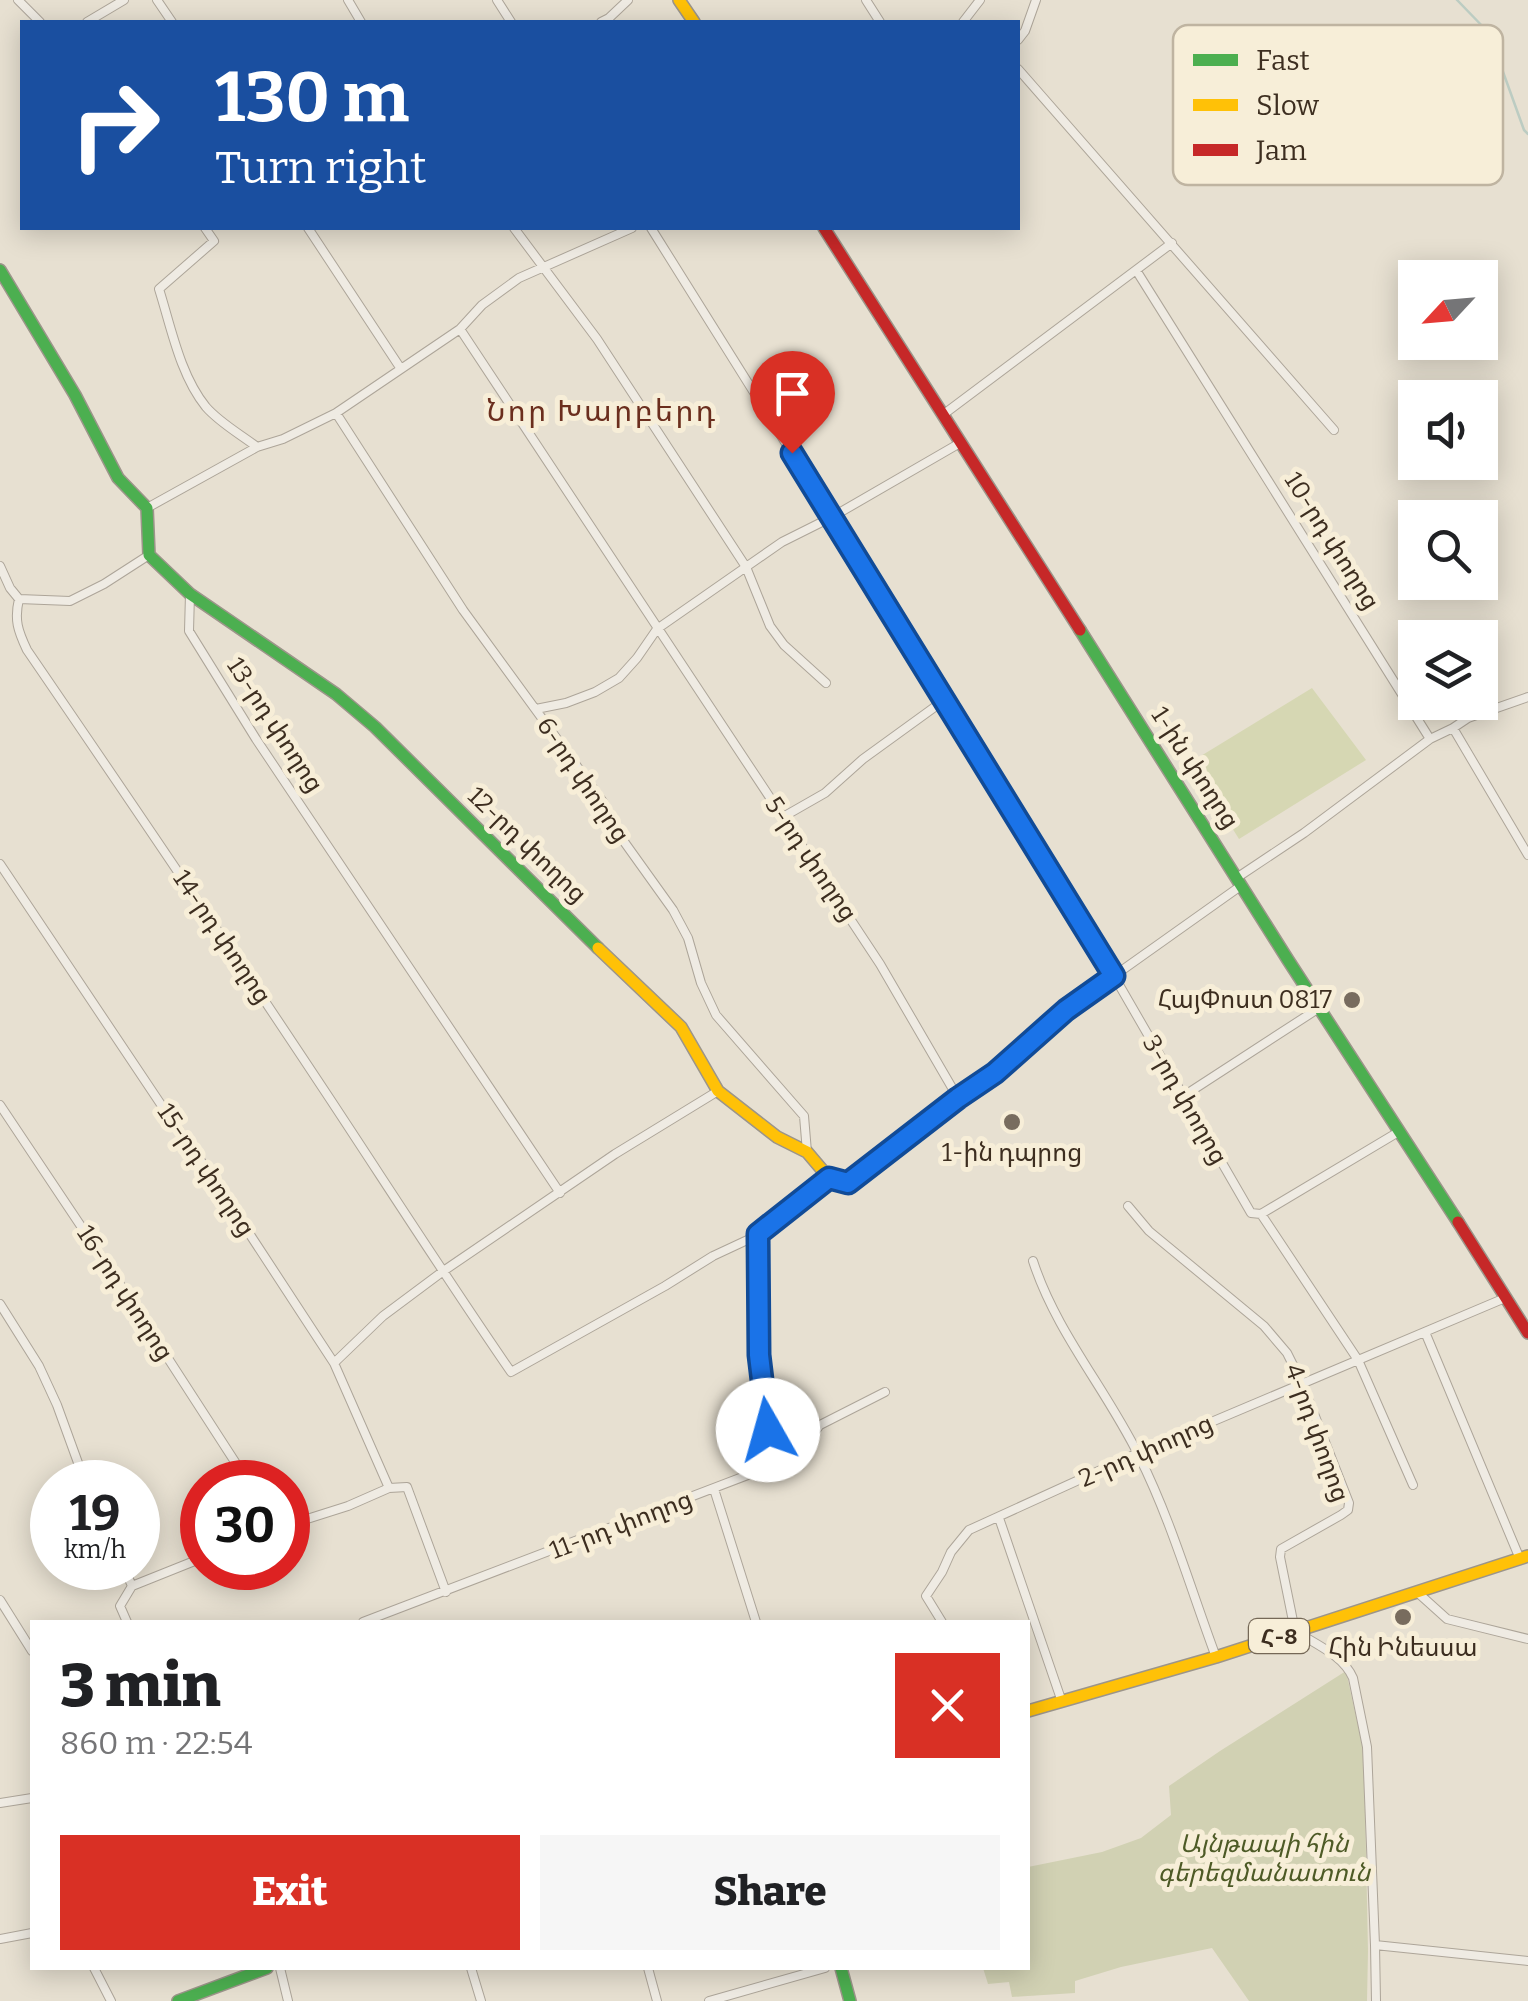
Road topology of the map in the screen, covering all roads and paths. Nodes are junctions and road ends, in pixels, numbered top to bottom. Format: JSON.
{"nodes":[{"id":1,"x":18,"y":0,"type":"edge"},
{"id":2,"x":124,"y":0,"type":"edge"},
{"id":3,"x":628,"y":0,"type":"edge"},
{"id":4,"x":980,"y":0,"type":"edge"},
{"id":5,"x":1036,"y":0,"type":"edge"},
{"id":6,"x":38,"y":20,"type":"edge"},
{"id":7,"x":90,"y":20,"type":"edge"},
{"id":8,"x":605,"y":20,"type":"edge"},
{"id":9,"x":965,"y":20,"type":"edge"},
{"id":10,"x":1020,"y":37,"type":"edge"},
{"id":11,"x":1020,"y":70,"type":"edge"},
{"id":12,"x":206,"y":230,"type":"edge"},
{"id":13,"x":309,"y":230,"type":"edge"},
{"id":14,"x":516,"y":230,"type":"edge"},
{"id":15,"x":628,"y":230,"type":"edge"},
{"id":16,"x":652,"y":230,"type":"edge"},
{"id":17,"x":825,"y":230,"type":"edge"},
{"id":18,"x":1172,"y":243,"type":"junction"},
{"id":19,"x":544,"y":268,"type":"junction"},
{"id":20,"x":0,"y":270,"type":"edge"},
{"id":21,"x":1136,"y":270,"type":"junction"},
{"id":22,"x":460,"y":329,"type":"junction"},
{"id":23,"x":401,"y":369,"type":"junction"},
{"id":24,"x":336,"y":414,"type":"junction"},
{"id":25,"x":944,"y":414,"type":"junction"},
{"id":26,"x":1334,"y":430,"type":"dead end"},
{"id":27,"x":960,"y":443,"type":"junction"},
{"id":28,"x":257,"y":447,"type":"junction"},
{"id":29,"x":147,"y":508,"type":"junction"},
{"id":30,"x":832,"y":517,"type":"junction"},
{"id":31,"x":149,"y":556,"type":"junction"},
{"id":32,"x":0,"y":566,"type":"edge"},
{"id":33,"x":746,"y":567,"type":"junction"},
{"id":34,"x":5,"y":589,"type":"edge"},
{"id":35,"x":190,"y":594,"type":"junction"},
{"id":36,"x":19,"y":599,"type":"junction"},
{"id":37,"x":657,"y":629,"type":"junction"},
{"id":38,"x":826,"y":683,"type":"dead end"},
{"id":39,"x":1528,"y":697,"type":"edge"},
{"id":40,"x":943,"y":701,"type":"junction"},
{"id":41,"x":536,"y":710,"type":"junction"},
{"id":42,"x":1453,"y":728,"type":"junction"},
{"id":43,"x":1430,"y":740,"type":"junction"},
{"id":44,"x":782,"y":817,"type":"junction"},
{"id":45,"x":1528,"y":855,"type":"edge"},
{"id":46,"x":0,"y":864,"type":"edge"},
{"id":47,"x":1240,"y":881,"type":"junction"},
{"id":48,"x":1114,"y":976,"type":"junction"},
{"id":49,"x":1319,"y":1008,"type":"junction"},
{"id":50,"x":718,"y":1091,"type":"junction"},
{"id":51,"x":1182,"y":1096,"type":"junction"},
{"id":52,"x":958,"y":1098,"type":"junction"},
{"id":53,"x":0,"y":1105,"type":"edge"},
{"id":54,"x":1400,"y":1131,"type":"junction"},
{"id":55,"x":807,"y":1152,"type":"junction"},
{"id":56,"x":829,"y":1178,"type":"junction"},
{"id":57,"x":560,"y":1193,"type":"junction"},
{"id":58,"x":1128,"y":1206,"type":"dead end"},
{"id":59,"x":1262,"y":1214,"type":"junction"},
{"id":60,"x":758,"y":1234,"type":"junction"},
{"id":61,"x":1033,"y":1261,"type":"dead end"},
{"id":62,"x":442,"y":1272,"type":"junction"},
{"id":63,"x":1505,"y":1298,"type":"junction"},
{"id":64,"x":0,"y":1304,"type":"edge"},
{"id":65,"x":1425,"y":1332,"type":"junction"},
{"id":66,"x":1528,"y":1333,"type":"edge"},
{"id":67,"x":1358,"y":1360,"type":"junction"},
{"id":68,"x":334,"y":1363,"type":"junction"},
{"id":69,"x":1302,"y":1383,"type":"junction"},
{"id":70,"x":885,"y":1392,"type":"dead end"},
{"id":71,"x":1138,"y":1453,"type":"junction"},
{"id":72,"x":77,"y":1460,"type":"edge"},
{"id":73,"x":234,"y":1460,"type":"edge"},
{"id":74,"x":773,"y":1467,"type":"junction"},
{"id":75,"x":1413,"y":1485,"type":"dead end"},
{"id":76,"x":389,"y":1488,"type":"junction"},
{"id":77,"x":714,"y":1488,"type":"junction"},
{"id":78,"x":310,"y":1518,"type":"edge"},
{"id":79,"x":999,"y":1518,"type":"junction"},
{"id":80,"x":1524,"y":1558,"type":"edge"},
{"id":81,"x":130,"y":1590,"type":"edge"},
{"id":82,"x":446,"y":1592,"type":"junction"},
{"id":83,"x":1417,"y":1592,"type":"junction"},
{"id":84,"x":0,"y":1600,"type":"edge"},
{"id":85,"x":126,"y":1620,"type":"edge"},
{"id":86,"x":369,"y":1620,"type":"edge"},
{"id":87,"x":755,"y":1620,"type":"edge"},
{"id":88,"x":941,"y":1620,"type":"edge"},
{"id":89,"x":1295,"y":1631,"type":"junction"},
{"id":90,"x":1528,"y":1639,"type":"edge"},
{"id":91,"x":30,"y":1648,"type":"edge"},
{"id":92,"x":1216,"y":1657,"type":"junction"},
{"id":93,"x":1062,"y":1702,"type":"junction"},
{"id":94,"x":1030,"y":1711,"type":"edge"},
{"id":95,"x":30,"y":1798,"type":"edge"},
{"id":96,"x":0,"y":1804,"type":"edge"},
{"id":97,"x":30,"y":1933,"type":"edge"},
{"id":98,"x":0,"y":1939,"type":"edge"},
{"id":99,"x":1375,"y":1944,"type":"junction"},
{"id":100,"x":1528,"y":1960,"type":"edge"},
{"id":101,"x":95,"y":1970,"type":"edge"},
{"id":102,"x":262,"y":1970,"type":"edge"},
{"id":103,"x":280,"y":1970,"type":"edge"},
{"id":104,"x":472,"y":1970,"type":"edge"},
{"id":105,"x":649,"y":1970,"type":"edge"},
{"id":106,"x":818,"y":1970,"type":"edge"},
{"id":107,"x":842,"y":1970,"type":"edge"},
{"id":108,"x":111,"y":2001,"type":"edge"},
{"id":109,"x":178,"y":2001,"type":"edge"},
{"id":110,"x":288,"y":2001,"type":"edge"},
{"id":111,"x":481,"y":2001,"type":"edge"},
{"id":112,"x":657,"y":2001,"type":"edge"},
{"id":113,"x":709,"y":2001,"type":"edge"},
{"id":114,"x":850,"y":2001,"type":"edge"},
{"id":115,"x":1376,"y":2001,"type":"edge"}],
"edges":[{"from":1,"to":6,"type":"street"},
{"from":2,"to":7,"type":"street"},
{"from":3,"to":8,"type":"street"},
{"from":4,"to":9,"type":"street"},
{"from":5,"to":10,"type":"street"},
{"from":11,"to":18,"type":"street"},
{"from":12,"to":28,"type":"street"},
{"from":13,"to":23,"type":"street"},
{"from":14,"to":19,"type":"street"},
{"from":15,"to":19,"type":"street"},
{"from":16,"to":30,"type":"street","name":"3-րդ փողոց"},
{"from":17,"to":25,"type":"main road","name":"1-ին փողոց"},
{"from":18,"to":21,"type":"street"},
{"from":18,"to":26,"type":"street"},
{"from":19,"to":22,"type":"street"},
{"from":19,"to":33,"type":"street"},
{"from":20,"to":29,"type":"main road"},
{"from":21,"to":25,"type":"street"},
{"from":21,"to":43,"type":"street","name":"10-րդ փողոց"},
{"from":22,"to":23,"type":"street"},
{"from":22,"to":37,"type":"street","name":"5-րդ փողոց"},
{"from":23,"to":24,"type":"street"},
{"from":24,"to":28,"type":"street"},
{"from":24,"to":41,"type":"street","name":"6-րդ փողոց"},
{"from":25,"to":27,"type":"main road","name":"1-ին փողոց"},
{"from":27,"to":30,"type":"street"},
{"from":27,"to":47,"type":"main road","name":"1-ին փողոց"},
{"from":28,"to":29,"type":"street"},
{"from":29,"to":31,"type":"main road"},
{"from":30,"to":33,"type":"street"},
{"from":30,"to":40,"type":"street","name":"3-րդ փողոց"},
{"from":31,"to":35,"type":"main road"},
{"from":31,"to":36,"type":"street"},
{"from":32,"to":34,"type":"street"},
{"from":33,"to":37,"type":"street"},
{"from":33,"to":38,"type":"street"},
{"from":34,"to":36,"type":"street"},
{"from":35,"to":50,"type":"main road","name":"12-րդ փողոց"},
{"from":35,"to":57,"type":"street","name":"13-րդ փողոց"},
{"from":36,"to":62,"type":"street","name":"14-րդ փողոց"},
{"from":37,"to":41,"type":"street"},
{"from":37,"to":44,"type":"street","name":"5-րդ փողոց"},
{"from":39,"to":42,"type":"street"},
{"from":40,"to":44,"type":"street"},
{"from":40,"to":48,"type":"street","name":"3-րդ փողոց"},
{"from":41,"to":55,"type":"street","name":"6-րդ փողոց"},
{"from":42,"to":43,"type":"street"},
{"from":42,"to":45,"type":"street"},
{"from":43,"to":47,"type":"street"},
{"from":44,"to":52,"type":"street","name":"5-րդ փողոց"},
{"from":46,"to":68,"type":"street","name":"15-րդ փողոց"},
{"from":47,"to":48,"type":"street"},
{"from":47,"to":49,"type":"main road","name":"1-ին փողոց"},
{"from":48,"to":51,"type":"street","name":"3-րդ փողոց"},
{"from":48,"to":52,"type":"street"},
{"from":49,"to":51,"type":"street"},
{"from":49,"to":54,"type":"main road","name":"1-ին փողոց"},
{"from":50,"to":55,"type":"main road","name":"12-րդ փողոց"},
{"from":50,"to":57,"type":"street"},
{"from":51,"to":59,"type":"street","name":"3-րդ փողոց"},
{"from":52,"to":56,"type":"main road"},
{"from":53,"to":73,"type":"street","name":"16-րդ փողոց"},
{"from":54,"to":59,"type":"street"},
{"from":54,"to":63,"type":"main road","name":"1-ին փողոց"},
{"from":55,"to":56,"type":"main road","name":"12-րդ փողոց"},
{"from":56,"to":60,"type":"street"},
{"from":57,"to":62,"type":"street"},
{"from":58,"to":69,"type":"street","name":"4-րդ փողոց"},
{"from":59,"to":67,"type":"street"},
{"from":60,"to":62,"type":"street","name":"14-րդ փողոց"},
{"from":60,"to":74,"type":"street"},
{"from":61,"to":71,"type":"street"},
{"from":62,"to":68,"type":"street"},
{"from":63,"to":65,"type":"street","name":"2-րդ փողոց"},
{"from":63,"to":66,"type":"main road","name":"1-ին փողոց"},
{"from":64,"to":72,"type":"street"},
{"from":65,"to":67,"type":"street","name":"2-րդ փողոց"},
{"from":65,"to":80,"type":"street"},
{"from":67,"to":69,"type":"street","name":"2-րդ փողոց"},
{"from":67,"to":75,"type":"street"},
{"from":68,"to":76,"type":"street","name":"15-րդ փողոց"},
{"from":69,"to":71,"type":"street","name":"2-րդ փողոց"},
{"from":69,"to":89,"type":"street","name":"4-րդ փողոց"},
{"from":70,"to":74,"type":"street","name":"11-րդ փողոց"},
{"from":71,"to":79,"type":"street","name":"2-րդ փողոց"},
{"from":71,"to":92,"type":"street"},
{"from":74,"to":77,"type":"street","name":"11-րդ փողոց"},
{"from":76,"to":78,"type":"street"},
{"from":76,"to":82,"type":"street"},
{"from":77,"to":82,"type":"street","name":"11-րդ փողոց"},
{"from":77,"to":87,"type":"street"},
{"from":79,"to":88,"type":"street","name":"2-րդ փողոց"},
{"from":79,"to":93,"type":"street"},
{"from":80,"to":83,"type":"main road","number":"Հ-8"},
{"from":81,"to":85,"type":"street"},
{"from":82,"to":86,"type":"street","name":"11-րդ փողոց"},
{"from":83,"to":89,"type":"main road","number":"Հ-8"},
{"from":83,"to":90,"type":"street"},
{"from":84,"to":91,"type":"street"},
{"from":89,"to":92,"type":"main road","number":"Հ-8"},
{"from":89,"to":99,"type":"street"},
{"from":92,"to":93,"type":"main road","number":"Հ-8"},
{"from":93,"to":94,"type":"main road","number":"Հ-8"},
{"from":95,"to":96,"type":"street"},
{"from":97,"to":98,"type":"street"},
{"from":99,"to":100,"type":"street"},
{"from":99,"to":115,"type":"street"},
{"from":101,"to":108,"type":"street"},
{"from":102,"to":109,"type":"main road"},
{"from":103,"to":110,"type":"street"},
{"from":104,"to":111,"type":"street"},
{"from":105,"to":112,"type":"street"},
{"from":106,"to":113,"type":"street"},
{"from":107,"to":114,"type":"main road"}]}
